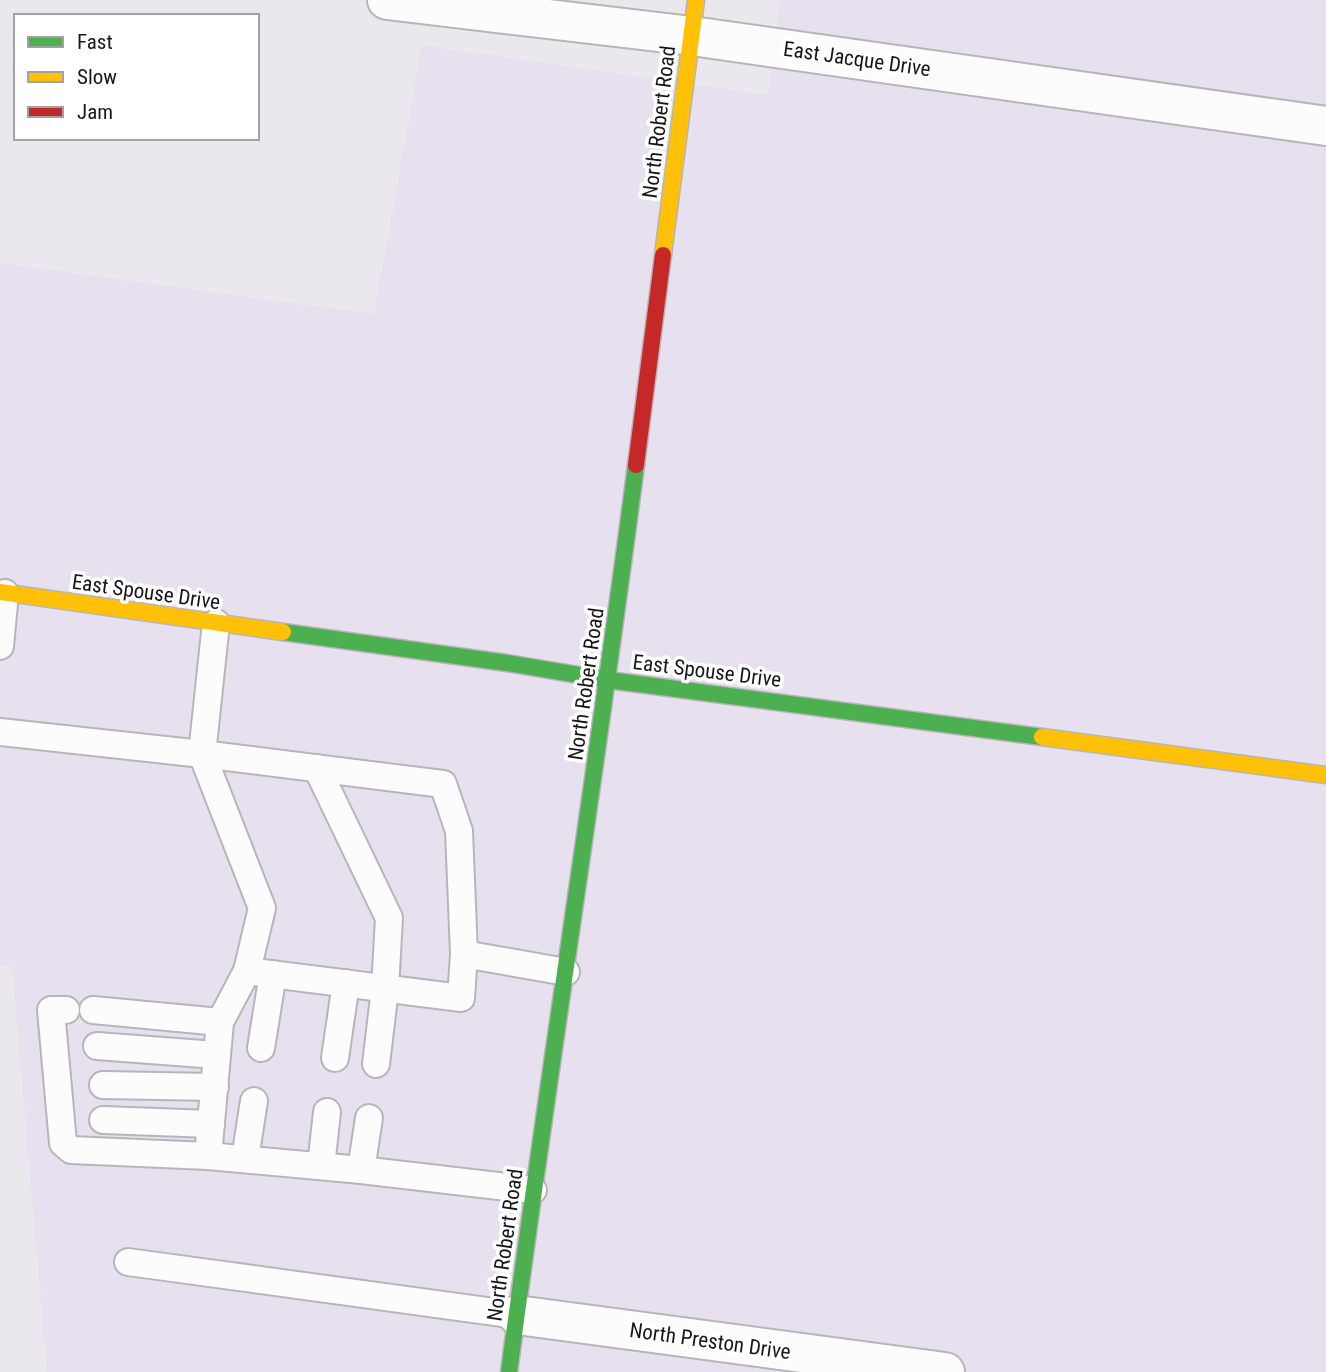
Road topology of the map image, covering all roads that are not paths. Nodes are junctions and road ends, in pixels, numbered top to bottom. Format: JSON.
{"nodes":[{"id":1,"x":387,"y":0,"type":"edge"},
{"id":2,"x":694,"y":18,"type":"edge"},
{"id":3,"x":1326,"y":126,"type":"edge"},
{"id":4,"x":3,"y":593,"type":"edge"},
{"id":5,"x":215,"y":622,"type":"junction"},
{"id":6,"x":0,"y":646,"type":"edge"},
{"id":7,"x":608,"y":680,"type":"junction"},
{"id":8,"x":0,"y":732,"type":"edge"},
{"id":9,"x":202,"y":754,"type":"junction"},
{"id":10,"x":317,"y":768,"type":"junction"},
{"id":11,"x":1326,"y":775,"type":"edge"},
{"id":12,"x":464,"y":954,"type":"junction"},
{"id":13,"x":566,"y":972,"type":"junction"},
{"id":14,"x":260,"y":973,"type":"junction"},
{"id":15,"x":346,"y":983,"type":"junction"},
{"id":16,"x":385,"y":989,"type":"junction"},
{"id":17,"x":66,"y":1010,"type":"dead end"},
{"id":18,"x":93,"y":1010,"type":"dead end"},
{"id":19,"x":220,"y":1022,"type":"junction"},
{"id":20,"x":74,"y":1044,"type":"junction"},
{"id":21,"x":261,"y":1048,"type":"dead end"},
{"id":22,"x":216,"y":1055,"type":"junction"},
{"id":23,"x":335,"y":1058,"type":"dead end"},
{"id":24,"x":376,"y":1064,"type":"dead end"},
{"id":25,"x":103,"y":1085,"type":"dead end"},
{"id":26,"x":215,"y":1087,"type":"junction"},
{"id":27,"x":254,"y":1101,"type":"dead end"},
{"id":28,"x":327,"y":1112,"type":"dead end"},
{"id":29,"x":369,"y":1118,"type":"dead end"},
{"id":30,"x":103,"y":1120,"type":"dead end"},
{"id":31,"x":211,"y":1124,"type":"junction"},
{"id":32,"x":208,"y":1156,"type":"junction"},
{"id":33,"x":245,"y":1159,"type":"junction"},
{"id":34,"x":321,"y":1166,"type":"junction"},
{"id":35,"x":361,"y":1170,"type":"junction"},
{"id":36,"x":533,"y":1190,"type":"junction"},
{"id":37,"x":128,"y":1262,"type":"dead end"},
{"id":38,"x":517,"y":1315,"type":"junction"},
{"id":39,"x":509,"y":1372,"type":"edge"},
{"id":40,"x":945,"y":1372,"type":"edge"}],
"edges":[{"from":1,"to":2,"type":"street","name":"East Jacque Drive"},
{"from":2,"to":3,"type":"street","name":"East Jacque Drive"},
{"from":2,"to":7,"type":"main road","name":"North Robert Road"},
{"from":4,"to":5,"type":"main road","name":"East Spouse Drive"},
{"from":4,"to":6,"type":"lane"},
{"from":5,"to":7,"type":"main road","name":"East Spouse Drive"},
{"from":5,"to":9,"type":"lane"},
{"from":7,"to":11,"type":"main road","name":"East Spouse Drive"},
{"from":7,"to":13,"type":"main road","name":"North Robert Road"},
{"from":8,"to":9,"type":"lane"},
{"from":9,"to":10,"type":"lane"},
{"from":9,"to":14,"type":"lane"},
{"from":10,"to":12,"type":"lane"},
{"from":10,"to":16,"type":"lane"},
{"from":12,"to":13,"type":"lane"},
{"from":12,"to":16,"type":"lane"},
{"from":13,"to":36,"type":"main road","name":"North Robert Road"},
{"from":14,"to":15,"type":"lane"},
{"from":14,"to":19,"type":"lane"},
{"from":14,"to":21,"type":"lane"},
{"from":15,"to":16,"type":"lane"},
{"from":15,"to":23,"type":"lane"},
{"from":16,"to":24,"type":"lane"},
{"from":17,"to":20,"type":"lane"},
{"from":18,"to":19,"type":"lane"},
{"from":19,"to":22,"type":"lane"},
{"from":20,"to":22,"type":"lane"},
{"from":20,"to":32,"type":"lane"},
{"from":22,"to":26,"type":"lane"},
{"from":25,"to":26,"type":"lane"},
{"from":26,"to":31,"type":"lane"},
{"from":27,"to":33,"type":"lane"},
{"from":28,"to":34,"type":"lane"},
{"from":29,"to":35,"type":"lane"},
{"from":30,"to":31,"type":"lane"},
{"from":31,"to":32,"type":"lane"},
{"from":32,"to":33,"type":"lane"},
{"from":33,"to":34,"type":"lane"},
{"from":34,"to":35,"type":"lane"},
{"from":35,"to":36,"type":"lane"},
{"from":36,"to":38,"type":"main road","name":"North Robert Road"},
{"from":37,"to":38,"type":"lane"},
{"from":38,"to":39,"type":"main road","name":"North Robert Road"},
{"from":38,"to":40,"type":"street","name":"North Preston Drive"}]}
